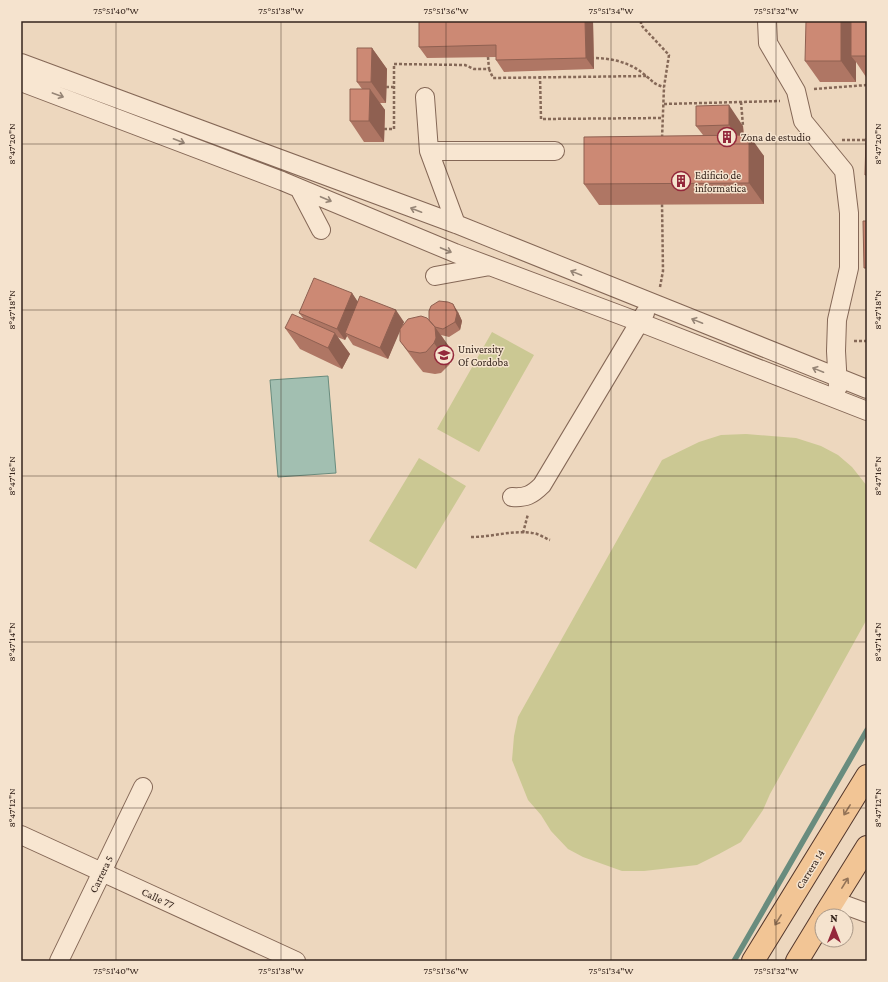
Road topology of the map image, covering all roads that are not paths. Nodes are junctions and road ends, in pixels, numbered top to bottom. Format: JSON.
{"nodes":[{"id":1,"x":766,"y":21,"type":"edge"},
{"id":2,"x":21,"y":63,"type":"edge"},
{"id":3,"x":21,"y":82,"type":"edge"},
{"id":4,"x":425,"y":97,"type":"dead end"},
{"id":5,"x":89,"y":98,"type":"junction"},
{"id":6,"x":429,"y":151,"type":"junction"},
{"id":7,"x":555,"y":151,"type":"dead end"},
{"id":8,"x":288,"y":162,"type":"junction"},
{"id":9,"x":282,"y":181,"type":"junction"},
{"id":10,"x":299,"y":188,"type":"junction"},
{"id":11,"x":456,"y":224,"type":"junction"},
{"id":12,"x":321,"y":230,"type":"dead end"},
{"id":13,"x":490,"y":266,"type":"junction"},
{"id":14,"x":435,"y":276,"type":"dead end"},
{"id":15,"x":652,"y":303,"type":"junction"},
{"id":16,"x":639,"y":322,"type":"junction"},
{"id":17,"x":836,"y":378,"type":"junction"},
{"id":18,"x":867,"y":389,"type":"edge"},
{"id":19,"x":840,"y":401,"type":"junction"},
{"id":20,"x":867,"y":411,"type":"edge"},
{"id":21,"x":512,"y":497,"type":"dead end"},
{"id":22,"x":867,"y":776,"type":"edge"},
{"id":23,"x":143,"y":787,"type":"dead end"},
{"id":24,"x":21,"y":835,"type":"edge"},
{"id":25,"x":867,"y":847,"type":"edge"},
{"id":26,"x":102,"y":872,"type":"junction"},
{"id":27,"x":829,"y":908,"type":"edge"},
{"id":28,"x":854,"y":912,"type":"edge"},
{"id":29,"x":866,"y":914,"type":"edge"},
{"id":30,"x":814,"y":933,"type":"edge"},
{"id":31,"x":59,"y":961,"type":"edge"},
{"id":32,"x":296,"y":961,"type":"edge"},
{"id":33,"x":753,"y":961,"type":"edge"},
{"id":34,"x":797,"y":961,"type":"edge"}],
"edges":[{"from":1,"to":17,"type":"street"},
{"from":2,"to":5,"type":"street"},
{"from":3,"to":5,"type":"street","one_way":true},
{"from":4,"to":6,"type":"street"},
{"from":5,"to":8,"type":"street"},
{"from":5,"to":9,"type":"street","one_way":true},
{"from":6,"to":7,"type":"street"},
{"from":6,"to":11,"type":"street"},
{"from":8,"to":9,"type":"street"},
{"from":11,"to":8,"type":"street","one_way":true},
{"from":9,"to":10,"type":"street"},
{"from":10,"to":12,"type":"street"},
{"from":10,"to":13,"type":"street","one_way":true},
{"from":15,"to":11,"type":"street","one_way":true},
{"from":13,"to":14,"type":"street"},
{"from":13,"to":16,"type":"street"},
{"from":15,"to":16,"type":"street"},
{"from":17,"to":15,"type":"street","one_way":true},
{"from":16,"to":19,"type":"street"},
{"from":16,"to":21,"type":"street"},
{"from":17,"to":18,"type":"street"},
{"from":17,"to":19,"type":"street"},
{"from":19,"to":20,"type":"street"},
{"from":22,"to":33,"type":"main road","name":"Carrera 14","one_way":true},
{"from":23,"to":26,"type":"street","name":"Carrera 5"},
{"from":24,"to":26,"type":"street","name":"Calle 77"},
{"from":27,"to":25,"type":"main road","one_way":true},
{"from":26,"to":31,"type":"street","name":"Carrera 5"},
{"from":26,"to":32,"type":"street","name":"Calle 77"},
{"from":28,"to":29,"type":"street"},
{"from":30,"to":34,"type":"main road"}]}
